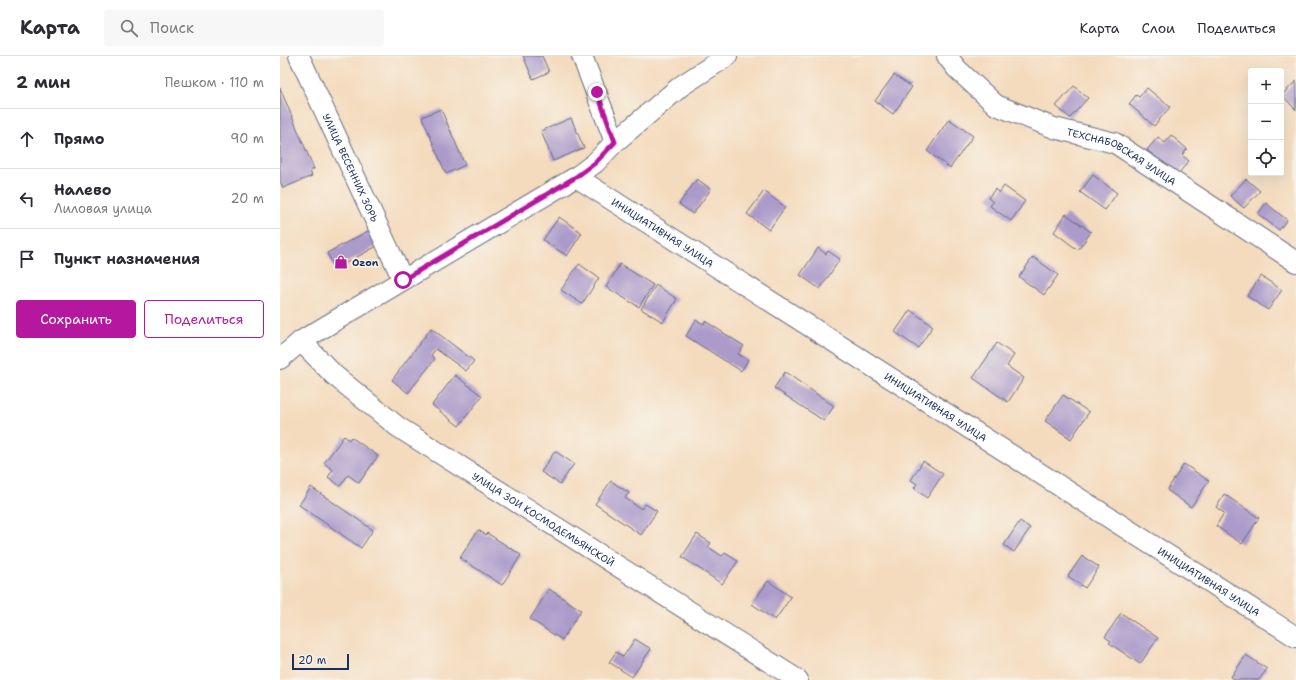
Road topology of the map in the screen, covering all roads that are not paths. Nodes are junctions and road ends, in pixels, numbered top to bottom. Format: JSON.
{"nodes":[{"id":1,"x":298,"y":56,"type":"edge"},
{"id":2,"x":582,"y":56,"type":"edge"},
{"id":3,"x":726,"y":56,"type":"edge"},
{"id":4,"x":947,"y":56,"type":"edge"},
{"id":5,"x":615,"y":142,"type":"junction"},
{"id":6,"x":576,"y":177,"type":"junction"},
{"id":7,"x":1296,"y":262,"type":"edge"},
{"id":8,"x":403,"y":280,"type":"junction"},
{"id":9,"x":301,"y":341,"type":"junction"},
{"id":10,"x":280,"y":359,"type":"edge"},
{"id":11,"x":1296,"y":637,"type":"edge"},
{"id":12,"x":798,"y":680,"type":"edge"}],
"edges":[{"from":1,"to":8,"type":"street","name":"УЛИЦА ВЕСЕННИХ ЗОРЬ"},
{"from":2,"to":5,"type":"street"},
{"from":3,"to":5,"type":"street"},
{"from":4,"to":7,"type":"street","name":"ТЕХСНАБОВСКАЯ УЛИЦА"},
{"from":5,"to":6,"type":"street"},
{"from":6,"to":8,"type":"street"},
{"from":6,"to":11,"type":"street","name":"ИНИЦИАТИВНАЯ УЛИЦА"},
{"from":8,"to":9,"type":"street"},
{"from":9,"to":10,"type":"street"},
{"from":9,"to":12,"type":"street","name":"УЛИЦА ЗОИ КОСМОДЕМЬЯНСКОЙ"}]}
